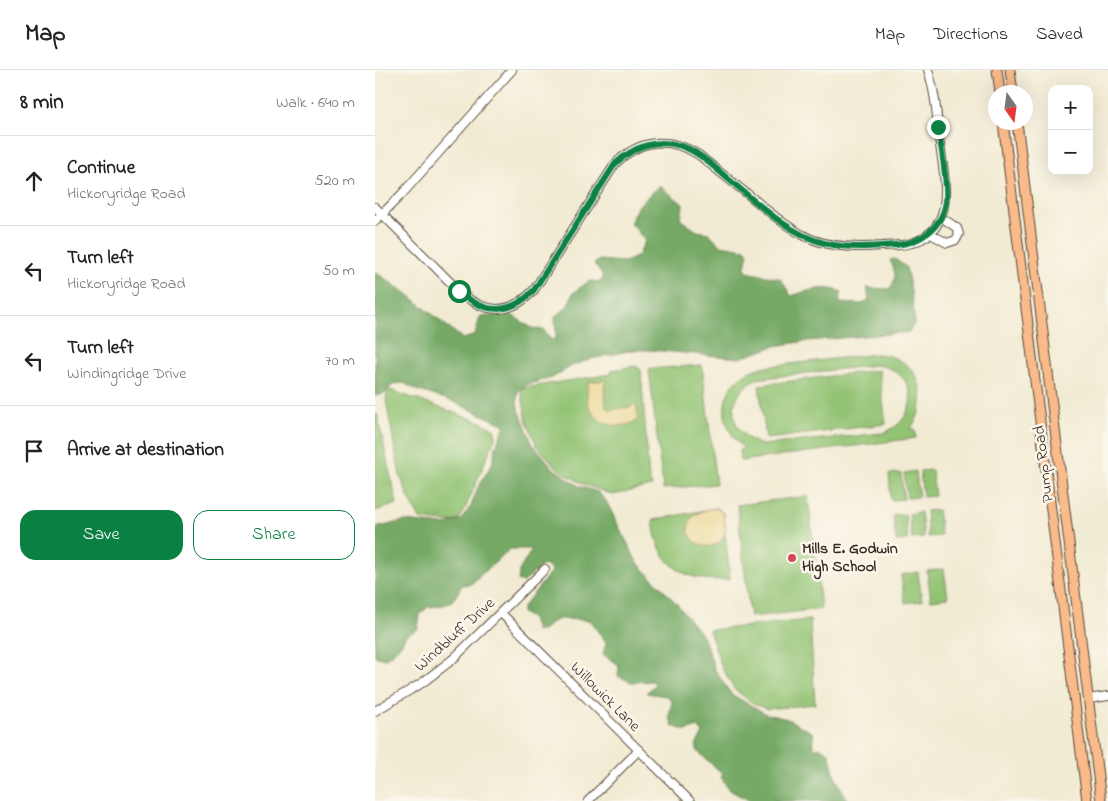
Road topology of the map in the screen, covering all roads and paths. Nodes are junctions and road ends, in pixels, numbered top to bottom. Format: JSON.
{"nodes":[{"id":1,"x":512,"y":70,"type":"edge"},
{"id":2,"x":928,"y":70,"type":"edge"},
{"id":3,"x":997,"y":70,"type":"edge"},
{"id":4,"x":1010,"y":70,"type":"edge"},
{"id":5,"x":999,"y":85,"type":"edge"},
{"id":6,"x":1012,"y":85,"type":"edge"},
{"id":7,"x":1004,"y":130,"type":"edge"},
{"id":8,"x":1018,"y":130,"type":"edge"},
{"id":9,"x":375,"y":207,"type":"edge"},
{"id":10,"x":382,"y":214,"type":"junction"},
{"id":11,"x":941,"y":217,"type":"junction"},
{"id":12,"x":375,"y":221,"type":"edge"},
{"id":13,"x":929,"y":233,"type":"junction"},
{"id":14,"x":545,"y":569,"type":"dead end"},
{"id":15,"x":501,"y":613,"type":"junction"},
{"id":16,"x":1108,"y":696,"type":"edge"},
{"id":17,"x":1088,"y":699,"type":"junction"},
{"id":18,"x":375,"y":711,"type":"edge"},
{"id":19,"x":639,"y":750,"type":"junction"},
{"id":20,"x":588,"y":801,"type":"edge"},
{"id":21,"x":690,"y":801,"type":"edge"},
{"id":22,"x":1087,"y":801,"type":"edge"},
{"id":23,"x":1101,"y":801,"type":"edge"}],
"edges":[{"from":1,"to":10,"type":"street"},
{"from":2,"to":11,"type":"street"},
{"from":3,"to":5,"type":"main road"},
{"from":4,"to":6,"type":"main road"},
{"from":7,"to":22,"type":"main road","name":"Pump Road"},
{"from":8,"to":17,"type":"main road","name":"Pump Road"},
{"from":9,"to":10,"type":"street"},
{"from":10,"to":12,"type":"street"},
{"from":10,"to":13,"type":"street"},
{"from":11,"to":13,"type":"street"},
{"from":11,"to":13,"type":"street"},
{"from":14,"to":15,"type":"street","name":"Windbluff Drive"},
{"from":15,"to":18,"type":"street","name":"Windbluff Drive"},
{"from":15,"to":19,"type":"street","name":"Willowick Lane"},
{"from":16,"to":17,"type":"street"},
{"from":17,"to":23,"type":"main road","name":"Pump Road"},
{"from":19,"to":20,"type":"street"},
{"from":19,"to":21,"type":"street","name":"Willowick Lane"}]}
